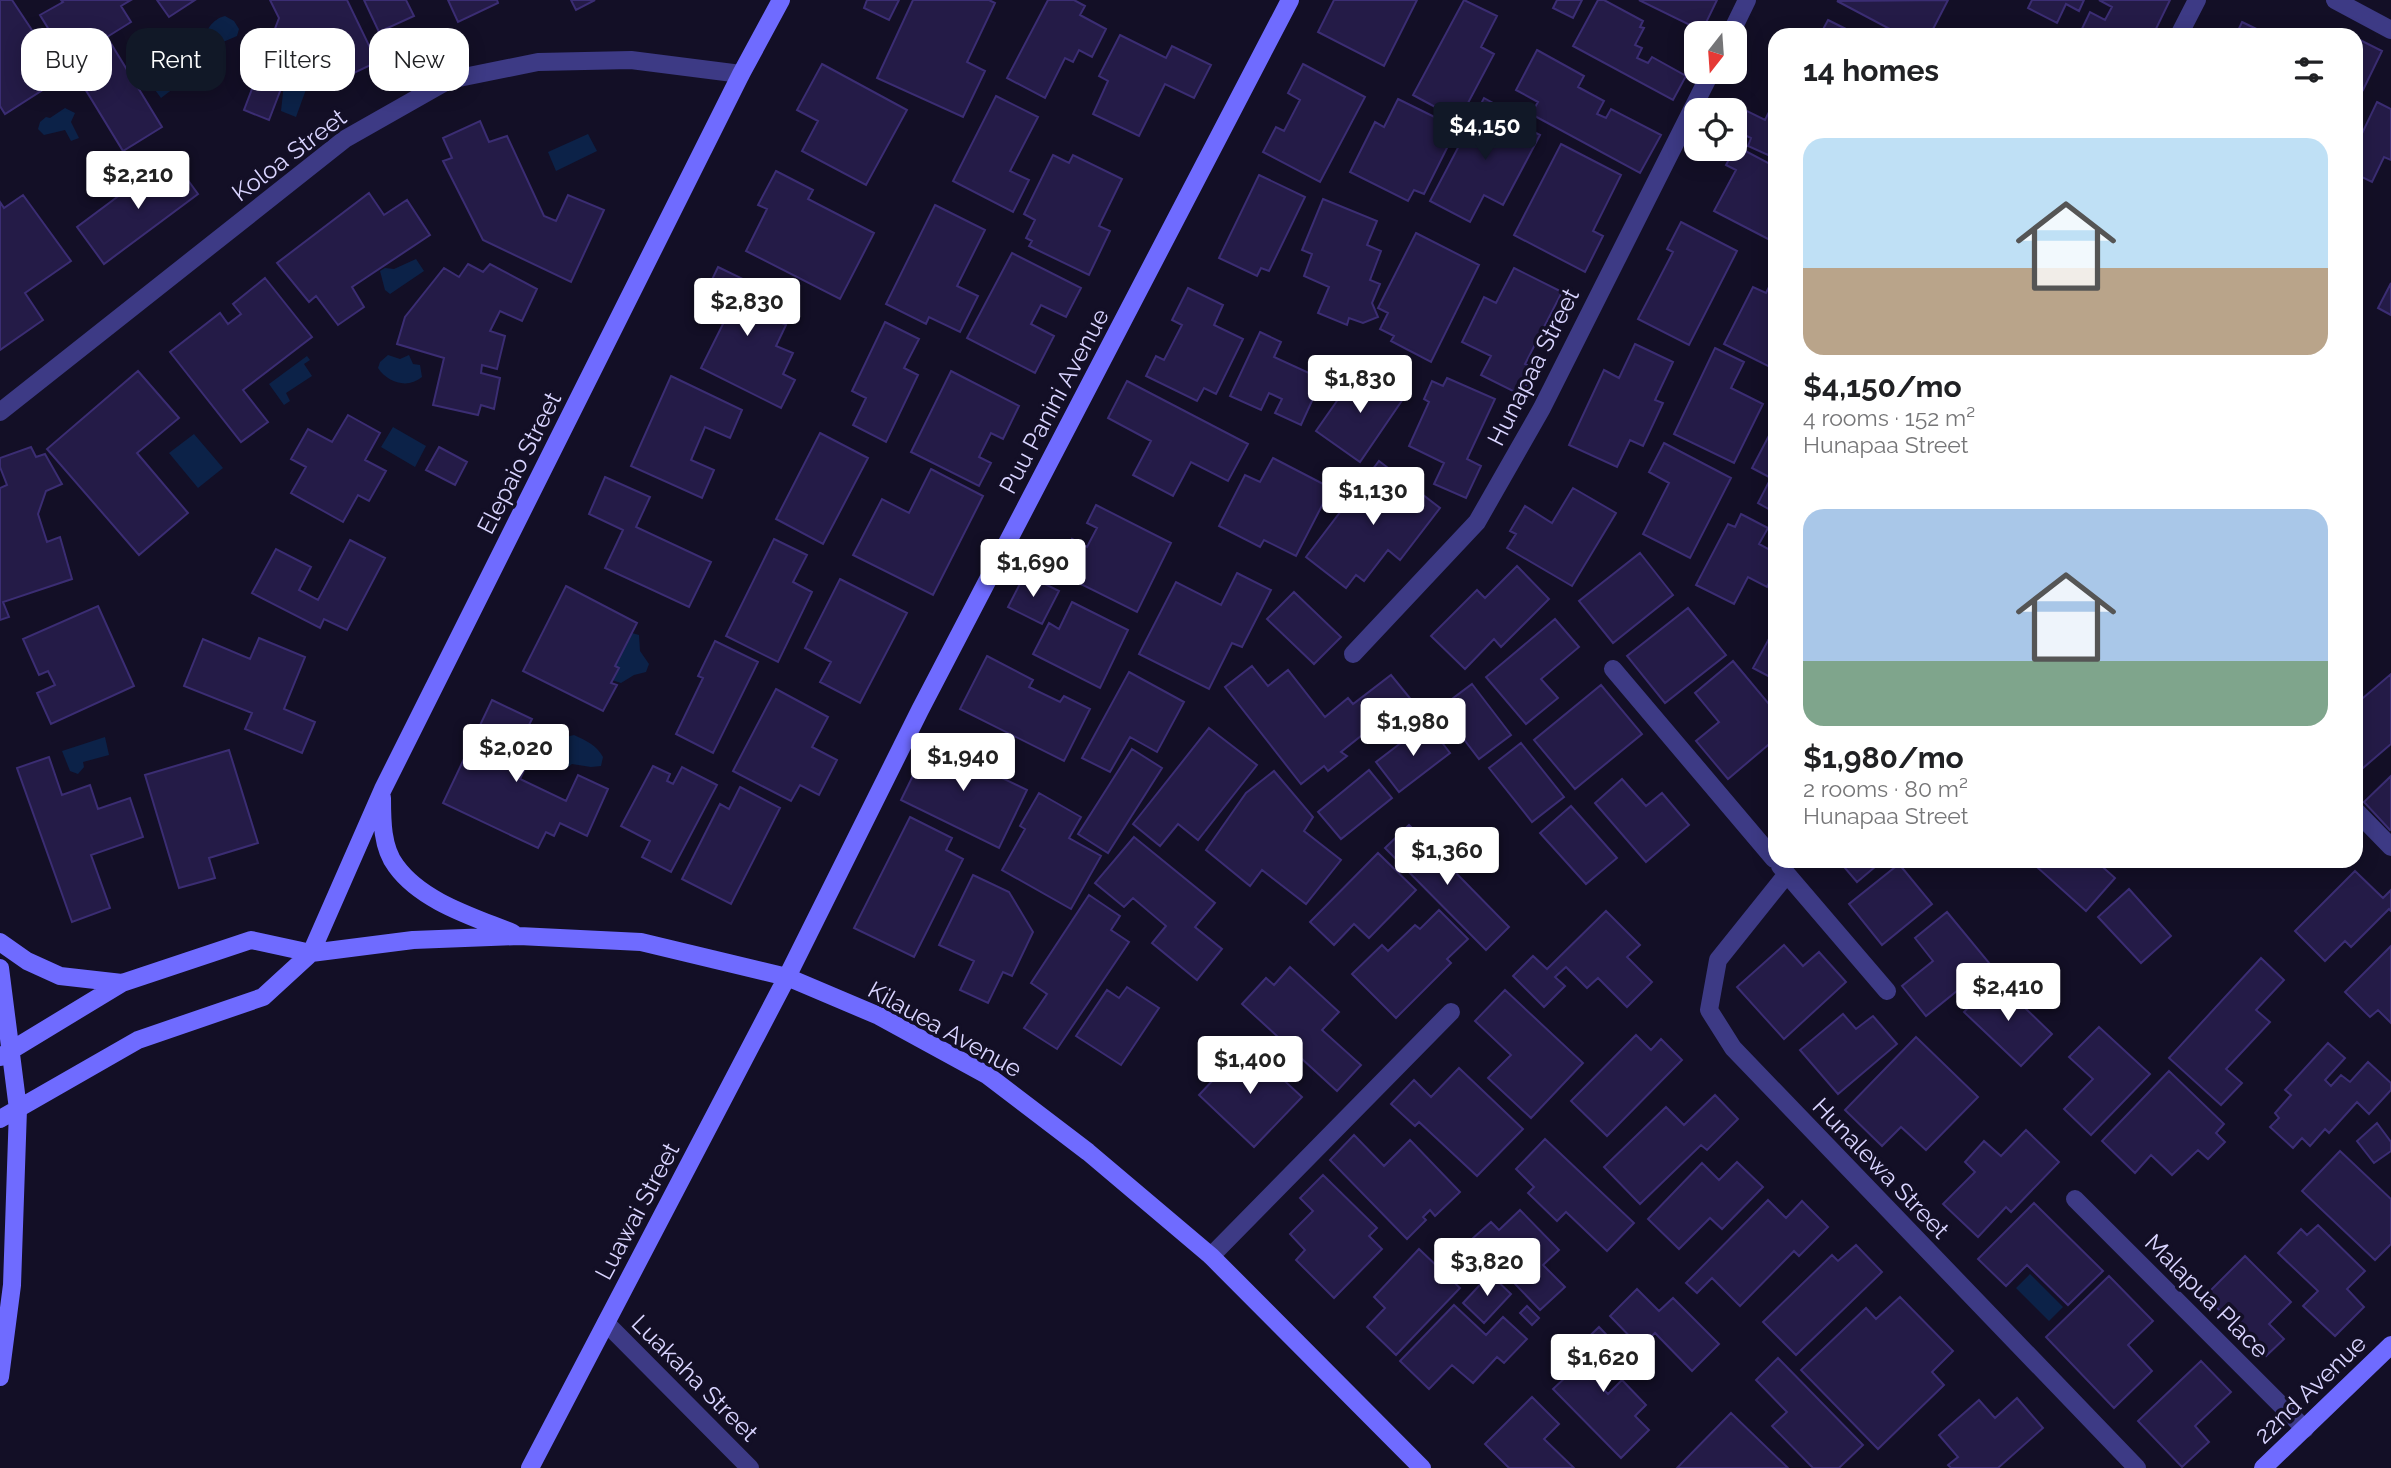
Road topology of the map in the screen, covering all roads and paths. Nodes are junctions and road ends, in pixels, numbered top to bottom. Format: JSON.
{"nodes":[{"id":1,"x":781,"y":0,"type":"edge"},
{"id":2,"x":1290,"y":0,"type":"edge"},
{"id":3,"x":1747,"y":0,"type":"edge"},
{"id":4,"x":2197,"y":0,"type":"edge"},
{"id":5,"x":2335,"y":0,"type":"edge"},
{"id":6,"x":1737,"y":21,"type":"edge"},
{"id":7,"x":2183,"y":28,"type":"edge"},
{"id":8,"x":2391,"y":30,"type":"edge"},
{"id":9,"x":741,"y":74,"type":"junction"},
{"id":10,"x":1705,"y":84,"type":"edge"},
{"id":11,"x":0,"y":412,"type":"edge"},
{"id":12,"x":1353,"y":654,"type":"dead end"},
{"id":13,"x":1613,"y":669,"type":"dead end"},
{"id":14,"x":383,"y":789,"type":"junction"},
{"id":15,"x":2363,"y":818,"type":"edge"},
{"id":16,"x":2391,"y":847,"type":"edge"},
{"id":17,"x":1768,"y":852,"type":"edge"},
{"id":18,"x":1777,"y":868,"type":"edge"},
{"id":19,"x":1782,"y":868,"type":"edge"},
{"id":20,"x":519,"y":936,"type":"junction"},
{"id":21,"x":0,"y":942,"type":"edge"},
{"id":22,"x":310,"y":953,"type":"junction"},
{"id":23,"x":0,"y":968,"type":"edge"},
{"id":24,"x":787,"y":977,"type":"junction"},
{"id":25,"x":122,"y":982,"type":"junction"},
{"id":26,"x":1888,"y":991,"type":"dead end"},
{"id":27,"x":1451,"y":1012,"type":"dead end"},
{"id":28,"x":6,"y":1054,"type":"edge"},
{"id":29,"x":18,"y":1109,"type":"junction"},
{"id":30,"x":0,"y":1119,"type":"edge"},
{"id":31,"x":2075,"y":1199,"type":"dead end"},
{"id":32,"x":0,"y":1255,"type":"edge"},
{"id":33,"x":1211,"y":1256,"type":"junction"},
{"id":34,"x":12,"y":1284,"type":"junction"},
{"id":35,"x":606,"y":1322,"type":"junction"},
{"id":36,"x":2391,"y":1345,"type":"edge"},
{"id":37,"x":0,"y":1377,"type":"edge"},
{"id":38,"x":2305,"y":1429,"type":"junction"},
{"id":39,"x":530,"y":1468,"type":"edge"},
{"id":40,"x":750,"y":1468,"type":"edge"},
{"id":41,"x":1422,"y":1468,"type":"edge"},
{"id":42,"x":2137,"y":1468,"type":"edge"},
{"id":43,"x":2263,"y":1468,"type":"edge"}],
"edges":[{"from":1,"to":9,"type":"street","name":"Elepaio Street"},
{"from":2,"to":24,"type":"street","name":"Puu Panini Avenue"},
{"from":3,"to":6,"type":"street"},
{"from":4,"to":7,"type":"street"},
{"from":5,"to":8,"type":"street"},
{"from":9,"to":11,"type":"street","name":"Koloa Street"},
{"from":9,"to":14,"type":"street","name":"Elepaio Street"},
{"from":10,"to":12,"type":"street","name":"Hunapaa Street"},
{"from":13,"to":17,"type":"street"},
{"from":14,"to":20,"type":"street"},
{"from":14,"to":22,"type":"street","name":"Elepaio Street"},
{"from":15,"to":16,"type":"street"},
{"from":18,"to":42,"type":"street","name":"Hunalewa Street"},
{"from":19,"to":26,"type":"street"},
{"from":20,"to":22,"type":"street","name":"Kilauea Avenue"},
{"from":20,"to":24,"type":"street","name":"Kilauea Avenue"},
{"from":21,"to":25,"type":"street"},
{"from":22,"to":25,"type":"street","name":"Kilauea Avenue"},
{"from":22,"to":29,"type":"street"},
{"from":23,"to":28,"type":"street"},
{"from":24,"to":33,"type":"street","name":"Kilauea Avenue"},
{"from":24,"to":35,"type":"street","name":"Luawai Street"},
{"from":25,"to":28,"type":"street","name":"Kilauea Avenue"},
{"from":27,"to":33,"type":"street"},
{"from":28,"to":29,"type":"street"},
{"from":29,"to":30,"type":"street"},
{"from":29,"to":34,"type":"street"},
{"from":31,"to":38,"type":"street","name":"Malapua Place"},
{"from":32,"to":34,"type":"street"},
{"from":33,"to":41,"type":"street","name":"Kilauea Avenue"},
{"from":34,"to":37,"type":"street"},
{"from":35,"to":39,"type":"street","name":"Luawai Street"},
{"from":35,"to":40,"type":"street","name":"Luakaha Street"},
{"from":36,"to":38,"type":"street","name":"22nd Avenue"},
{"from":38,"to":43,"type":"street","name":"22nd Avenue"}]}
